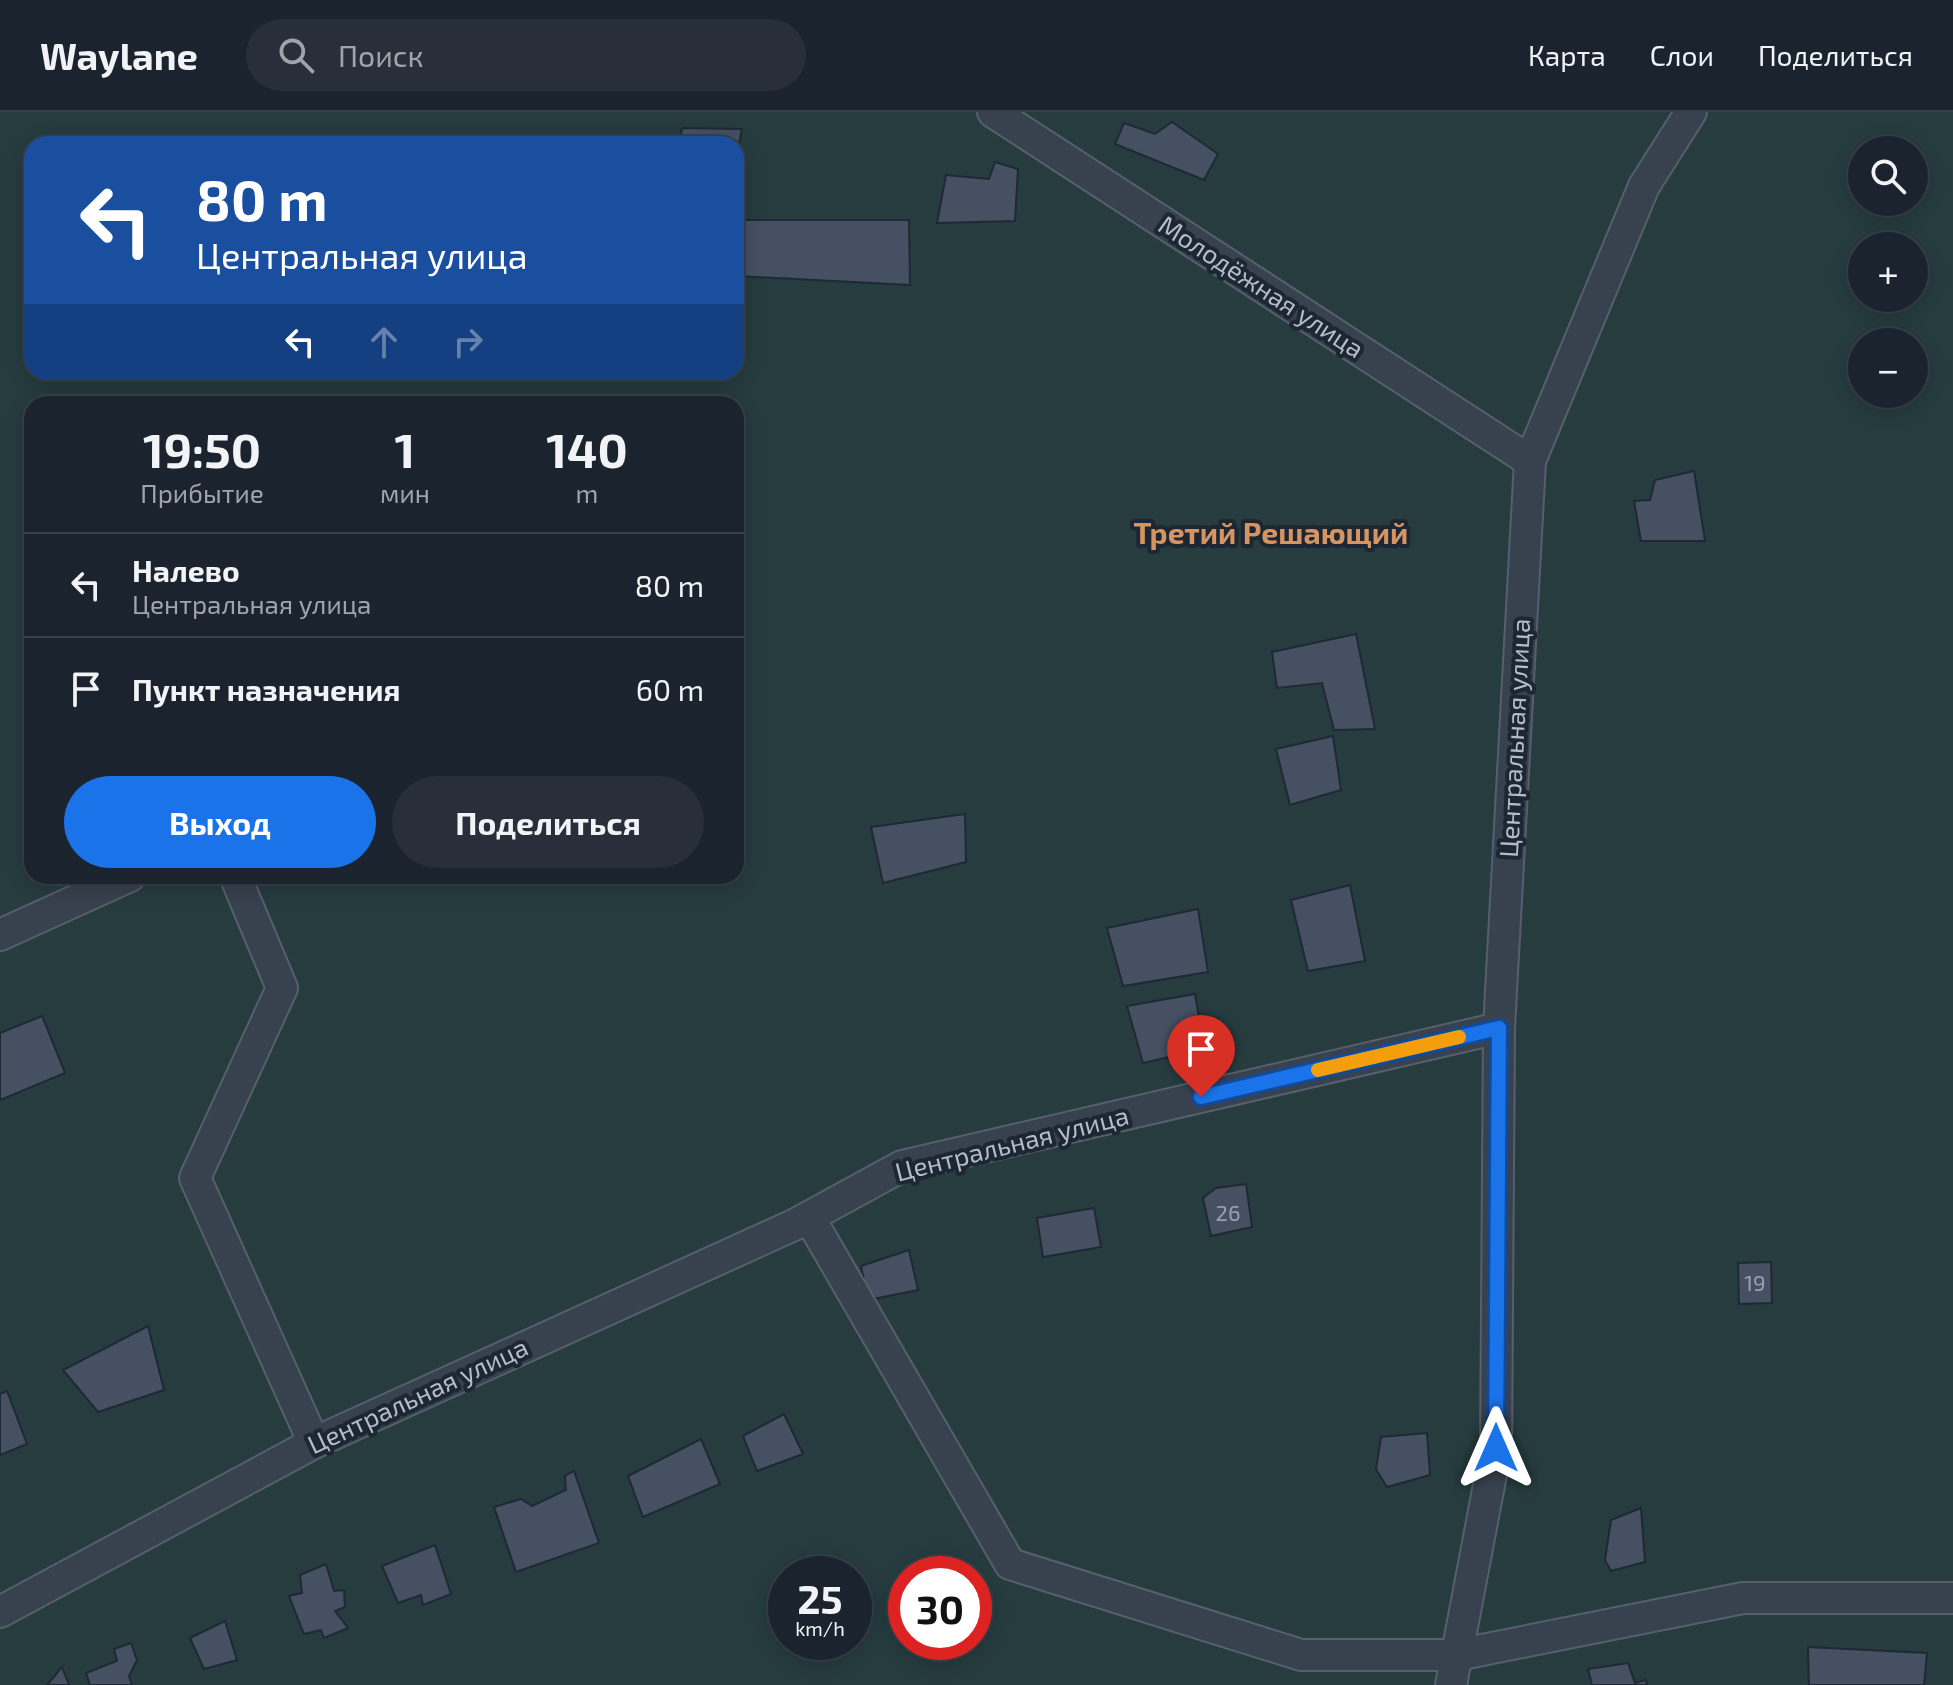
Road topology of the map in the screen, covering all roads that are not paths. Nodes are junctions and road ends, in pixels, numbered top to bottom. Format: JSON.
{"nodes":[{"id":1,"x":993,"y":112,"type":"edge"},
{"id":2,"x":1691,"y":112,"type":"edge"},
{"id":3,"x":1530,"y":461,"type":"junction"},
{"id":4,"x":112,"y":884,"type":"edge"},
{"id":5,"x":238,"y":884,"type":"edge"},
{"id":6,"x":0,"y":935,"type":"edge"},
{"id":7,"x":1499,"y":1028,"type":"junction"},
{"id":8,"x":809,"y":1217,"type":"junction"},
{"id":9,"x":314,"y":1443,"type":"junction"},
{"id":10,"x":1953,"y":1598,"type":"edge"},
{"id":11,"x":0,"y":1612,"type":"edge"},
{"id":12,"x":1457,"y":1655,"type":"junction"},
{"id":13,"x":1451,"y":1685,"type":"edge"}],
"edges":[{"from":1,"to":3,"type":"street","name":"Молодёжная улица"},
{"from":2,"to":3,"type":"street","name":"Центральная улица"},
{"from":3,"to":7,"type":"street","name":"Центральная улица"},
{"from":4,"to":6,"type":"street"},
{"from":5,"to":9,"type":"street"},
{"from":7,"to":8,"type":"street","name":"Центральная улица"},
{"from":7,"to":12,"type":"street"},
{"from":8,"to":9,"type":"street","name":"Центральная улица"},
{"from":8,"to":12,"type":"street"},
{"from":9,"to":11,"type":"street","name":"Центральная улица"},
{"from":10,"to":12,"type":"street"},
{"from":12,"to":13,"type":"street"}]}
